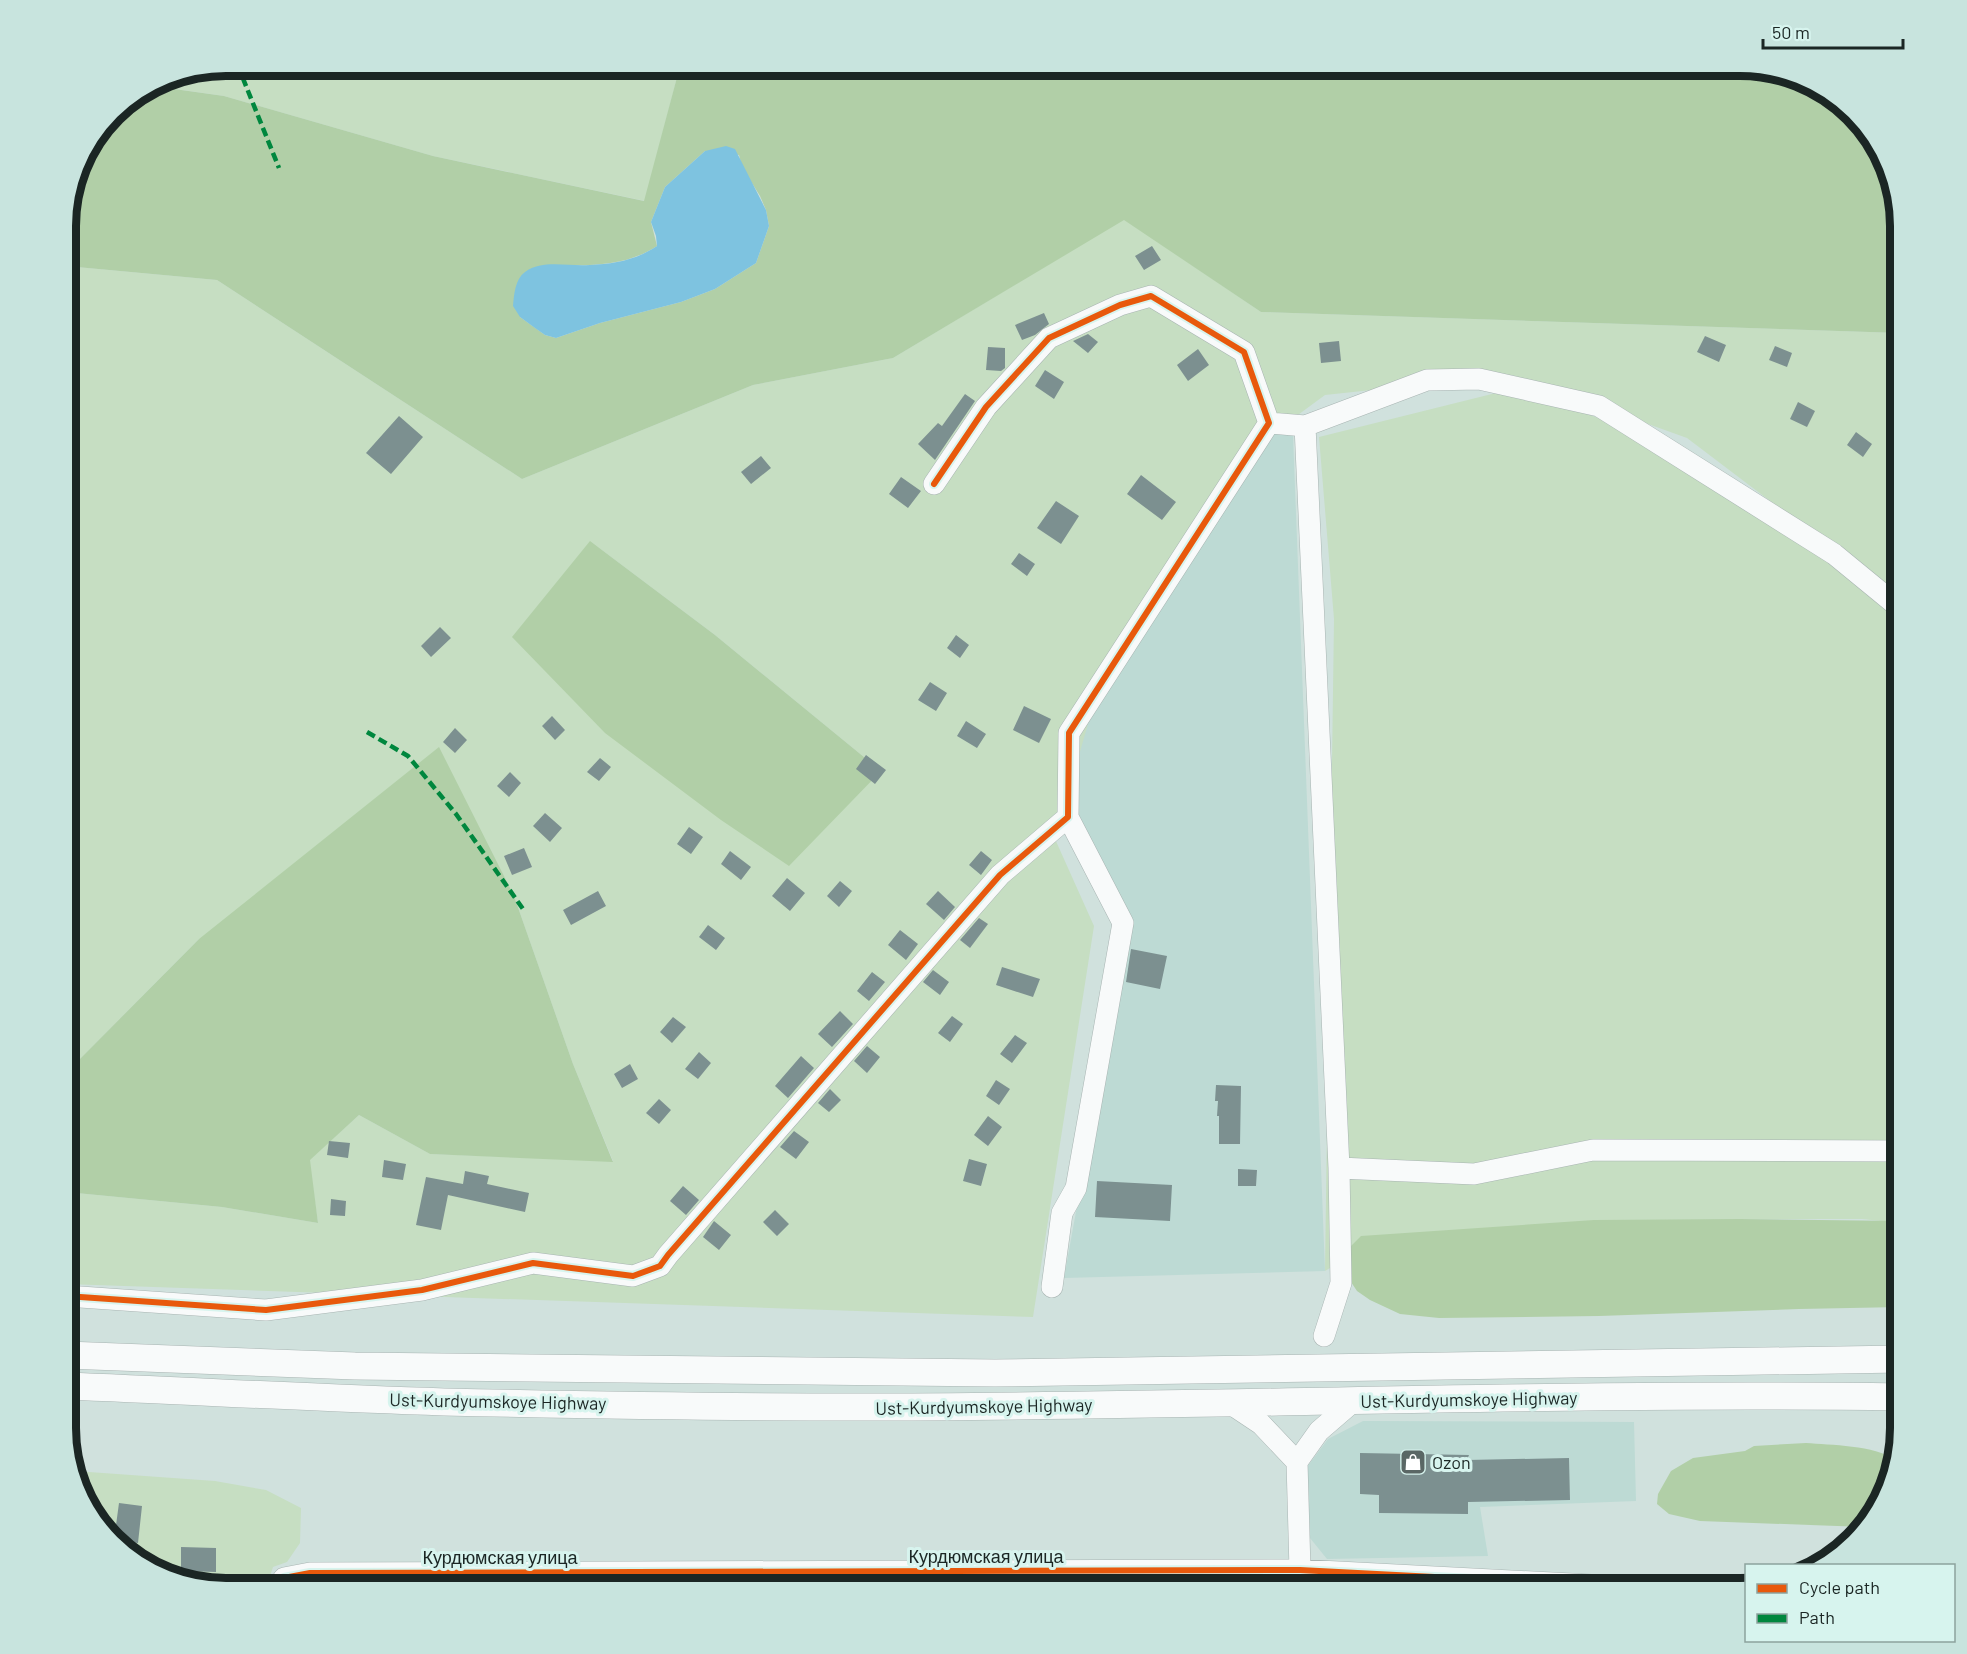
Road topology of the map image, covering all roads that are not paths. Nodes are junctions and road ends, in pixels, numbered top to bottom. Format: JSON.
{"nodes":[{"id":1,"x":1269,"y":423,"type":"junction"},
{"id":2,"x":1305,"y":426,"type":"junction"},
{"id":3,"x":934,"y":484,"type":"dead end"},
{"id":4,"x":1890,"y":600,"type":"edge"},
{"id":5,"x":1068,"y":817,"type":"junction"},
{"id":6,"x":1890,"y":1151,"type":"edge"},
{"id":7,"x":1339,"y":1168,"type":"junction"},
{"id":8,"x":1052,"y":1287,"type":"dead end"},
{"id":9,"x":77,"y":1297,"type":"edge"},
{"id":10,"x":1324,"y":1336,"type":"dead end"},
{"id":11,"x":77,"y":1355,"type":"edge"},
{"id":12,"x":1890,"y":1359,"type":"edge"},
{"id":13,"x":77,"y":1386,"type":"edge"},
{"id":14,"x":1890,"y":1397,"type":"edge"},
{"id":15,"x":1355,"y":1400,"type":"junction"},
{"id":16,"x":1228,"y":1402,"type":"junction"},
{"id":17,"x":1297,"y":1462,"type":"junction"},
{"id":18,"x":1300,"y":1570,"type":"junction"},
{"id":19,"x":294,"y":1578,"type":"edge"},
{"id":20,"x":513,"y":1578,"type":"edge"},
{"id":21,"x":980,"y":1578,"type":"edge"},
{"id":22,"x":1455,"y":1578,"type":"edge"}],
"edges":[{"from":1,"to":2,"type":"street"},
{"from":1,"to":3,"type":"street"},
{"from":1,"to":5,"type":"street"},
{"from":2,"to":4,"type":"street"},
{"from":2,"to":7,"type":"street"},
{"from":5,"to":8,"type":"street"},
{"from":5,"to":9,"type":"street"},
{"from":6,"to":7,"type":"street"},
{"from":7,"to":10,"type":"street"},
{"from":11,"to":12,"type":"main road","name":"Ust-Kurdyumskoye Highway"},
{"from":13,"to":16,"type":"main road","name":"Ust-Kurdyumskoye Highway"},
{"from":14,"to":15,"type":"main road","name":"Ust-Kurdyumskoye Highway"},
{"from":15,"to":16,"type":"main road","name":"Ust-Kurdyumskoye Highway"},
{"from":15,"to":17,"type":"street"},
{"from":16,"to":17,"type":"street"},
{"from":17,"to":18,"type":"street"},
{"from":18,"to":21,"type":"street","name":"Курдюмская улица"},
{"from":18,"to":22,"type":"street","name":"Курдюмская улица"},
{"from":19,"to":20,"type":"street","name":"Курдюмская улица"}]}
